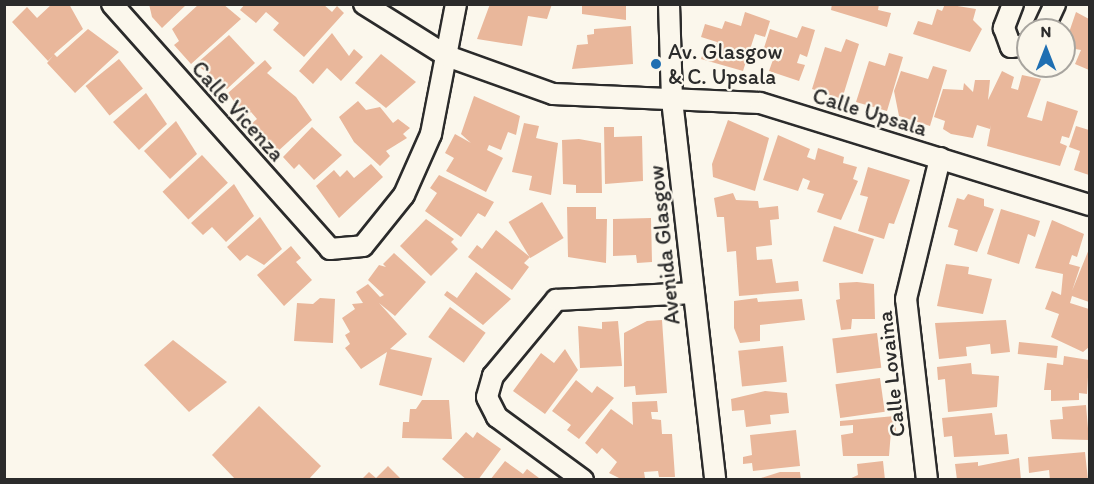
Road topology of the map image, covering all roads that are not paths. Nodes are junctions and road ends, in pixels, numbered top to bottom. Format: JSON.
{"nodes":[{"id":1,"x":112,"y":4,"type":"edge"},
{"id":2,"x":364,"y":4,"type":"edge"},
{"id":3,"x":456,"y":4,"type":"edge"},
{"id":4,"x":669,"y":4,"type":"edge"},
{"id":5,"x":1013,"y":4,"type":"edge"},
{"id":6,"x":1055,"y":4,"type":"edge"},
{"id":7,"x":1049,"y":18,"type":"edge"},
{"id":8,"x":1016,"y":46,"type":"edge"},
{"id":9,"x":447,"y":56,"type":"junction"},
{"id":10,"x":672,"y":100,"type":"junction"},
{"id":11,"x":940,"y":159,"type":"junction"},
{"id":12,"x":1089,"y":205,"type":"edge"},
{"id":13,"x":694,"y":293,"type":"junction"},
{"id":14,"x":583,"y":480,"type":"edge"},
{"id":15,"x":714,"y":480,"type":"edge"},
{"id":16,"x":927,"y":480,"type":"edge"}],
"edges":[{"from":1,"to":9,"type":"street","name":"Calle Vicenza"},
{"from":2,"to":9,"type":"street","name":"Calle Upsala"},
{"from":3,"to":9,"type":"street"},
{"from":4,"to":10,"type":"street","name":"Avenida Glasgow"},
{"from":5,"to":8,"type":"street"},
{"from":6,"to":7,"type":"street"},
{"from":9,"to":10,"type":"street","name":"Calle Upsala"},
{"from":10,"to":11,"type":"street","name":"Calle Upsala"},
{"from":10,"to":13,"type":"street","name":"Avenida Glasgow"},
{"from":11,"to":12,"type":"street","name":"Calle Upsala"},
{"from":11,"to":16,"type":"street","name":"Calle Lovaina"},
{"from":13,"to":14,"type":"street"},
{"from":13,"to":15,"type":"street","name":"Avenida Glasgow"}]}
